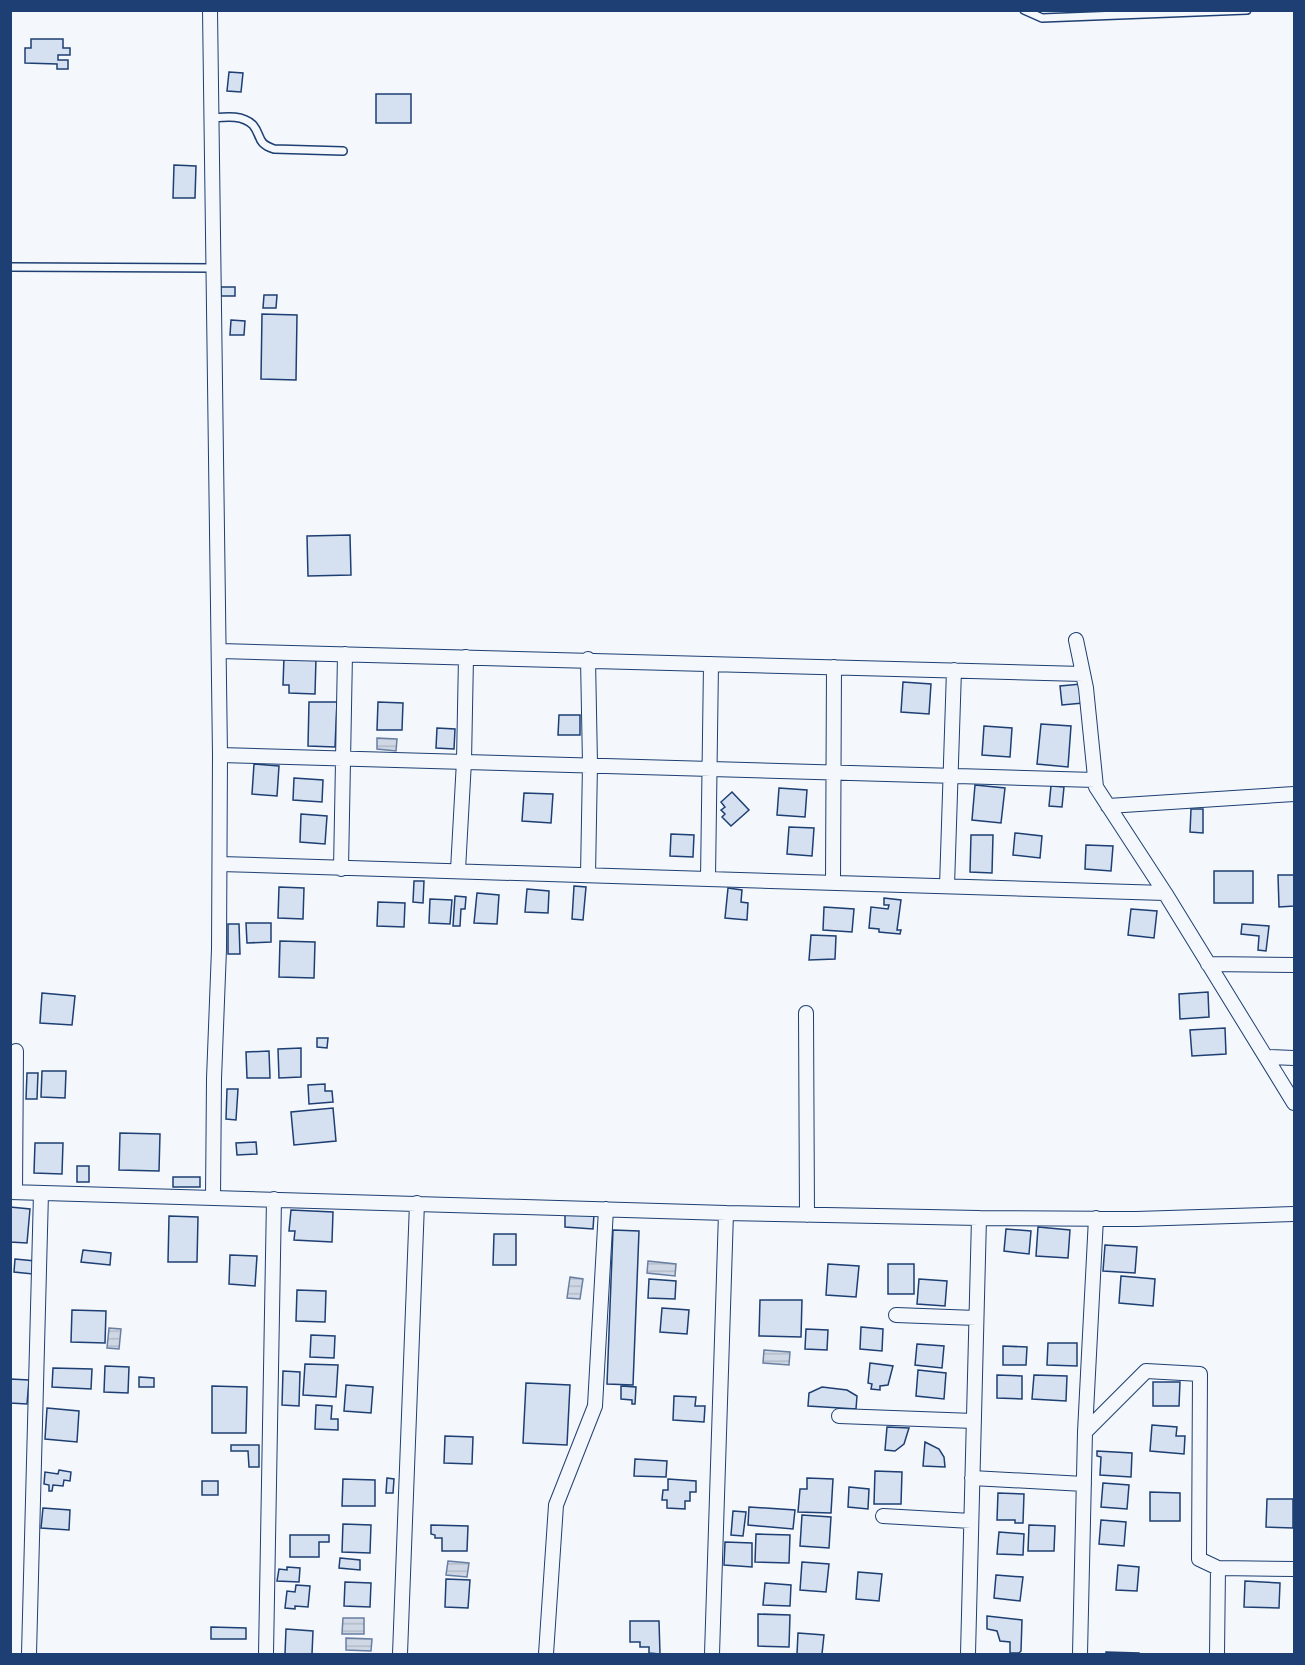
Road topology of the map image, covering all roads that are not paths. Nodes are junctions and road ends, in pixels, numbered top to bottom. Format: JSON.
{"nodes":[{"id":1,"x":210,"y":10,"type":"edge"},
{"id":2,"x":1024,"y":10,"type":"edge"},
{"id":3,"x":1247,"y":10,"type":"edge"},
{"id":4,"x":211,"y":118,"type":"junction"},
{"id":5,"x":343,"y":151,"type":"dead end"},
{"id":6,"x":10,"y":267,"type":"edge"},
{"id":7,"x":214,"y":268,"type":"junction"},
{"id":8,"x":1076,"y":640,"type":"dead end"},
{"id":9,"x":220,"y":651,"type":"junction"},
{"id":10,"x":345,"y":654,"type":"junction"},
{"id":11,"x":466,"y":657,"type":"junction"},
{"id":12,"x":588,"y":659,"type":"junction"},
{"id":13,"x":711,"y":664,"type":"junction"},
{"id":14,"x":834,"y":667,"type":"junction"},
{"id":15,"x":954,"y":670,"type":"junction"},
{"id":16,"x":1083,"y":674,"type":"junction"},
{"id":17,"x":220,"y":755,"type":"junction"},
{"id":18,"x":343,"y":759,"type":"junction"},
{"id":19,"x":464,"y":761,"type":"junction"},
{"id":20,"x":590,"y":764,"type":"junction"},
{"id":21,"x":711,"y":767,"type":"junction"},
{"id":22,"x":832,"y":773,"type":"junction"},
{"id":23,"x":951,"y":776,"type":"junction"},
{"id":24,"x":1095,"y":780,"type":"junction"},
{"id":25,"x":1294,"y":794,"type":"edge"},
{"id":26,"x":1108,"y":806,"type":"junction"},
{"id":27,"x":220,"y":864,"type":"junction"},
{"id":28,"x":341,"y":868,"type":"junction"},
{"id":29,"x":458,"y":870,"type":"junction"},
{"id":30,"x":588,"y":875,"type":"junction"},
{"id":31,"x":708,"y":878,"type":"junction"},
{"id":32,"x":833,"y":882,"type":"junction"},
{"id":33,"x":947,"y":886,"type":"junction"},
{"id":34,"x":1165,"y":893,"type":"junction"},
{"id":35,"x":1208,"y":964,"type":"junction"},
{"id":36,"x":1294,"y":965,"type":"edge"},
{"id":37,"x":806,"y":1013,"type":"dead end"},
{"id":38,"x":16,"y":1051,"type":"dead end"},
{"id":39,"x":1267,"y":1057,"type":"junction"},
{"id":40,"x":1294,"y":1058,"type":"edge"},
{"id":41,"x":1294,"y":1103,"type":"edge"},
{"id":42,"x":13,"y":1192,"type":"edge"},
{"id":43,"x":41,"y":1193,"type":"junction"},
{"id":44,"x":213,"y":1198,"type":"junction"},
{"id":45,"x":274,"y":1199,"type":"junction"},
{"id":46,"x":417,"y":1203,"type":"junction"},
{"id":47,"x":606,"y":1209,"type":"junction"},
{"id":48,"x":726,"y":1213,"type":"junction"},
{"id":49,"x":1294,"y":1214,"type":"edge"},
{"id":50,"x":807,"y":1215,"type":"junction"},
{"id":51,"x":979,"y":1218,"type":"junction"},
{"id":52,"x":1096,"y":1218,"type":"junction"},
{"id":53,"x":896,"y":1315,"type":"dead end"},
{"id":54,"x":976,"y":1318,"type":"junction"},
{"id":55,"x":839,"y":1416,"type":"dead end"},
{"id":56,"x":974,"y":1421,"type":"junction"},
{"id":57,"x":1085,"y":1432,"type":"junction"},
{"id":58,"x":972,"y":1478,"type":"junction"},
{"id":59,"x":1084,"y":1484,"type":"junction"},
{"id":60,"x":883,"y":1516,"type":"dead end"},
{"id":61,"x":971,"y":1521,"type":"junction"},
{"id":62,"x":1218,"y":1568,"type":"junction"},
{"id":63,"x":1294,"y":1569,"type":"edge"},
{"id":64,"x":29,"y":1654,"type":"edge"},
{"id":65,"x":266,"y":1654,"type":"edge"},
{"id":66,"x":400,"y":1654,"type":"edge"},
{"id":67,"x":546,"y":1654,"type":"edge"},
{"id":68,"x":712,"y":1654,"type":"edge"},
{"id":69,"x":968,"y":1654,"type":"edge"},
{"id":70,"x":1080,"y":1654,"type":"edge"},
{"id":71,"x":1217,"y":1654,"type":"edge"}],
"edges":[{"from":1,"to":4,"type":"street"},
{"from":2,"to":3,"type":"lane"},
{"from":4,"to":5,"type":"lane"},
{"from":4,"to":7,"type":"street"},
{"from":6,"to":7,"type":"lane"},
{"from":7,"to":9,"type":"street"},
{"from":8,"to":16,"type":"street"},
{"from":9,"to":10,"type":"street"},
{"from":9,"to":17,"type":"street"},
{"from":10,"to":11,"type":"street"},
{"from":10,"to":18,"type":"street"},
{"from":11,"to":12,"type":"street"},
{"from":11,"to":19,"type":"street"},
{"from":12,"to":13,"type":"street"},
{"from":12,"to":20,"type":"street"},
{"from":13,"to":14,"type":"street"},
{"from":13,"to":21,"type":"street"},
{"from":14,"to":15,"type":"street"},
{"from":14,"to":22,"type":"street"},
{"from":15,"to":16,"type":"street"},
{"from":15,"to":23,"type":"street"},
{"from":16,"to":24,"type":"street"},
{"from":17,"to":18,"type":"street"},
{"from":17,"to":27,"type":"street"},
{"from":18,"to":19,"type":"street"},
{"from":18,"to":28,"type":"street"},
{"from":19,"to":20,"type":"street"},
{"from":19,"to":29,"type":"street"},
{"from":20,"to":21,"type":"street"},
{"from":20,"to":30,"type":"street"},
{"from":21,"to":22,"type":"street"},
{"from":21,"to":31,"type":"street"},
{"from":22,"to":23,"type":"street"},
{"from":22,"to":32,"type":"street"},
{"from":23,"to":24,"type":"street"},
{"from":23,"to":33,"type":"street"},
{"from":24,"to":26,"type":"street"},
{"from":25,"to":26,"type":"street"},
{"from":26,"to":34,"type":"street"},
{"from":27,"to":28,"type":"street"},
{"from":27,"to":44,"type":"street"},
{"from":28,"to":29,"type":"street"},
{"from":29,"to":30,"type":"street"},
{"from":30,"to":31,"type":"street"},
{"from":31,"to":32,"type":"street"},
{"from":32,"to":33,"type":"street"},
{"from":33,"to":34,"type":"street"},
{"from":34,"to":35,"type":"street"},
{"from":35,"to":36,"type":"street"},
{"from":35,"to":39,"type":"street"},
{"from":37,"to":50,"type":"street"},
{"from":38,"to":42,"type":"street"},
{"from":39,"to":40,"type":"street"},
{"from":39,"to":41,"type":"street"},
{"from":42,"to":43,"type":"street"},
{"from":43,"to":44,"type":"street"},
{"from":43,"to":64,"type":"street"},
{"from":44,"to":45,"type":"street"},
{"from":45,"to":46,"type":"street"},
{"from":45,"to":65,"type":"street"},
{"from":46,"to":47,"type":"street"},
{"from":46,"to":66,"type":"street"},
{"from":47,"to":48,"type":"street"},
{"from":47,"to":67,"type":"street"},
{"from":48,"to":50,"type":"street"},
{"from":48,"to":68,"type":"street"},
{"from":49,"to":52,"type":"street"},
{"from":50,"to":51,"type":"street"},
{"from":51,"to":52,"type":"street"},
{"from":51,"to":54,"type":"street"},
{"from":52,"to":57,"type":"street"},
{"from":53,"to":54,"type":"street"},
{"from":54,"to":56,"type":"street"},
{"from":55,"to":56,"type":"street"},
{"from":56,"to":58,"type":"street"},
{"from":57,"to":59,"type":"street"},
{"from":57,"to":62,"type":"street"},
{"from":58,"to":59,"type":"street"},
{"from":58,"to":61,"type":"street"},
{"from":59,"to":70,"type":"street"},
{"from":60,"to":61,"type":"street"},
{"from":61,"to":69,"type":"street"},
{"from":62,"to":63,"type":"street"},
{"from":62,"to":71,"type":"street"}]}
